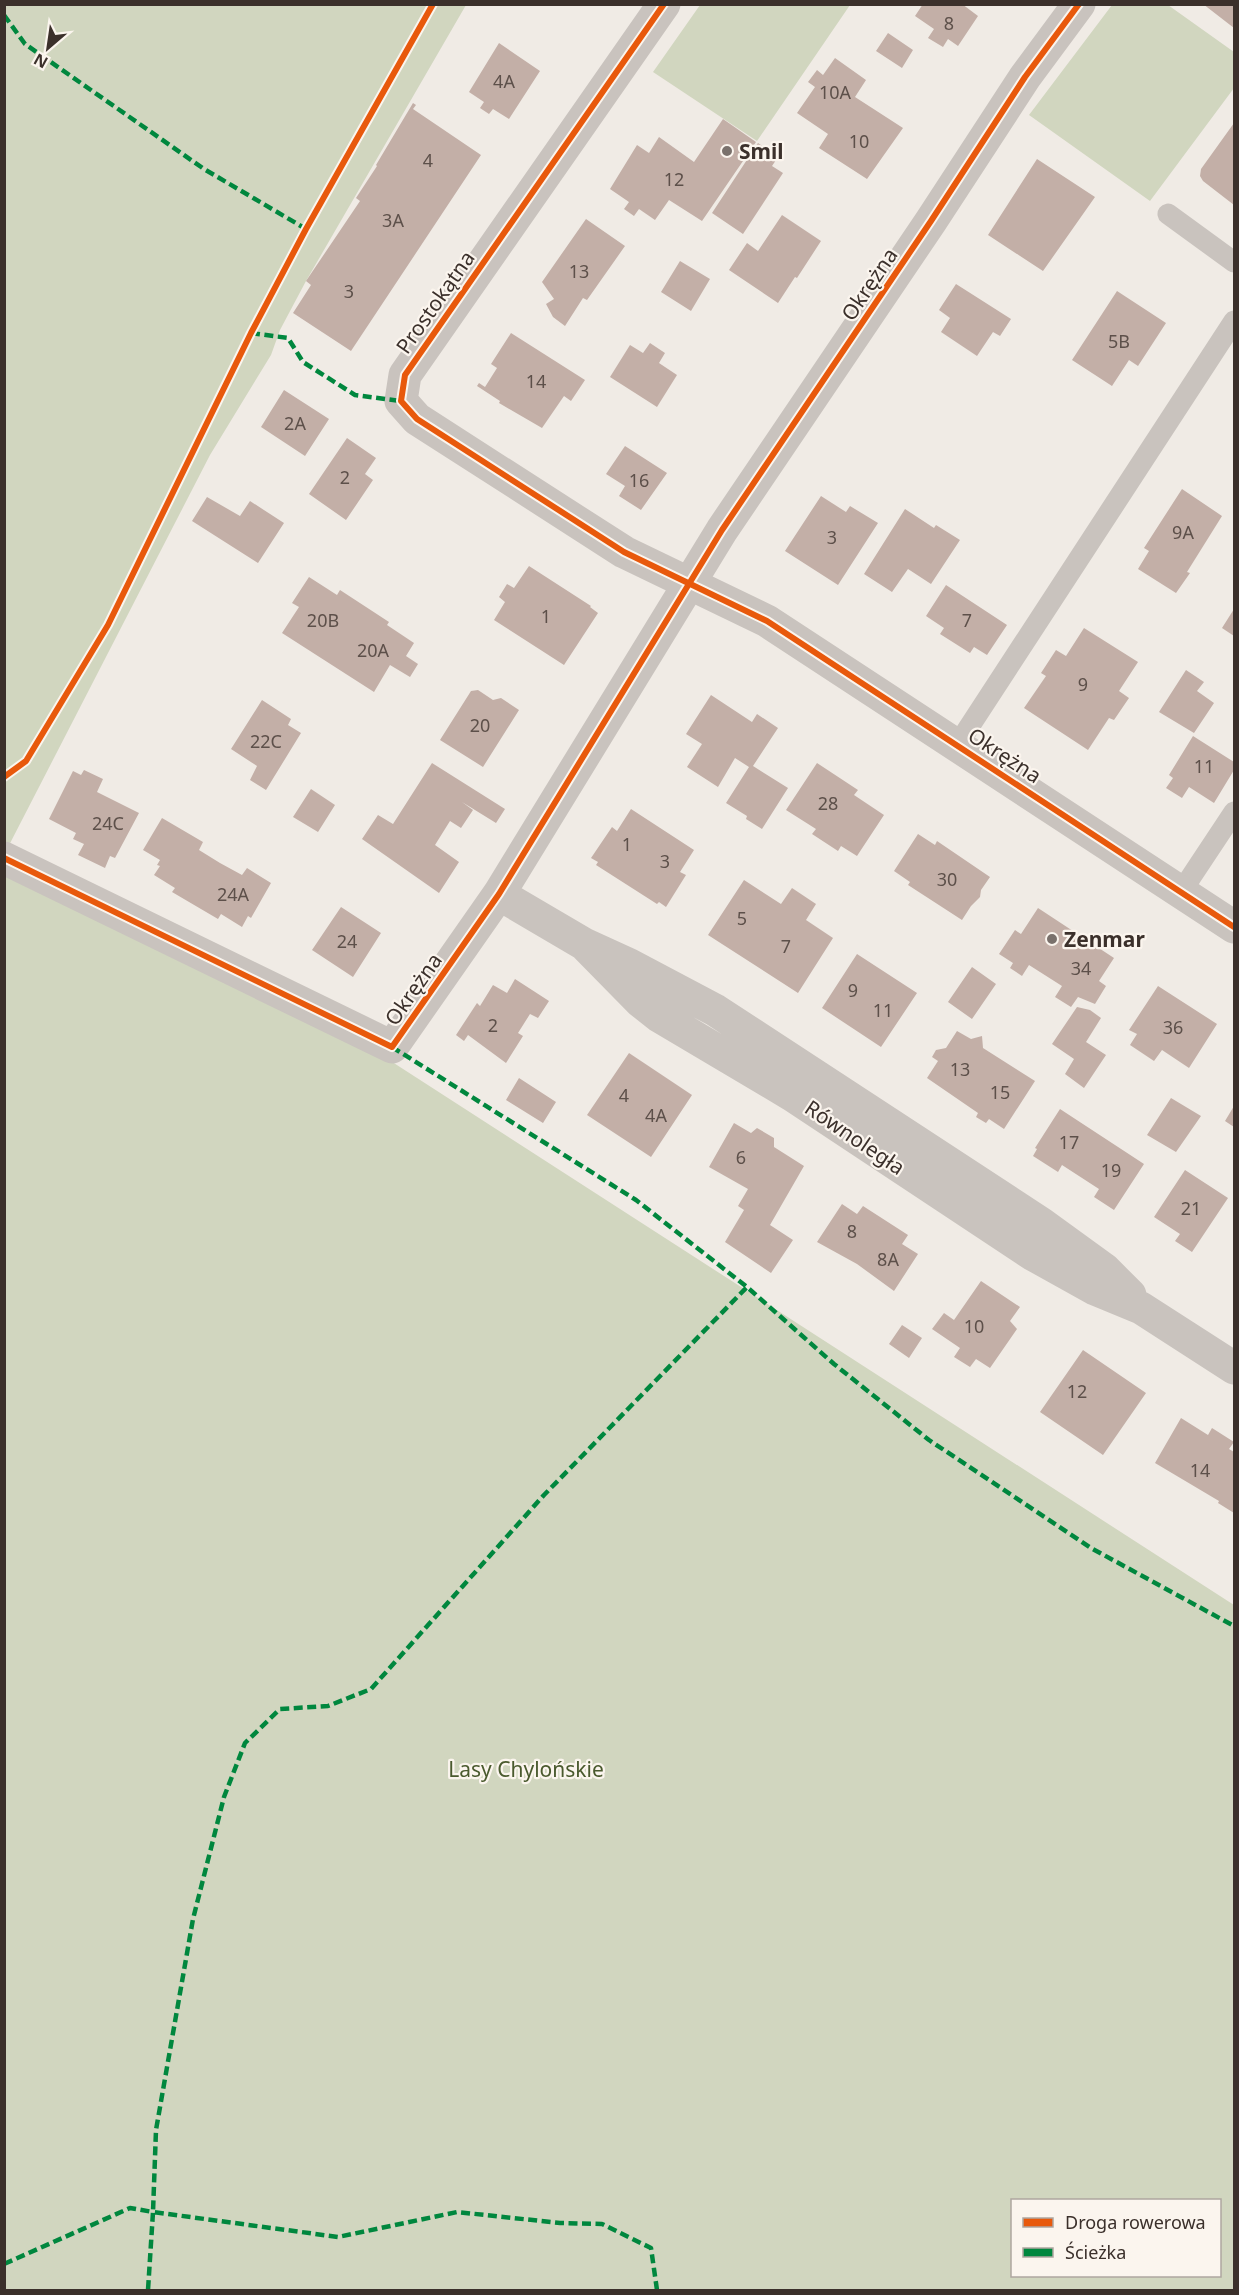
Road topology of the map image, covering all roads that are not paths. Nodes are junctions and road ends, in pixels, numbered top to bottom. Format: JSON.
{"nodes":[{"id":1,"x":664,"y":4,"type":"edge"},
{"id":2,"x":1079,"y":4,"type":"edge"},
{"id":3,"x":1168,"y":214,"type":"dead end"},
{"id":4,"x":1234,"y":262,"type":"edge"},
{"id":5,"x":1234,"y":321,"type":"edge"},
{"id":6,"x":689,"y":585,"type":"junction"},
{"id":7,"x":958,"y":744,"type":"junction"},
{"id":8,"x":1234,"y":812,"type":"edge"},
{"id":9,"x":4,"y":858,"type":"edge"},
{"id":10,"x":1181,"y":892,"type":"junction"},
{"id":11,"x":499,"y":894,"type":"junction"},
{"id":12,"x":1234,"y":927,"type":"edge"},
{"id":13,"x":1234,"y":1368,"type":"edge"}],
"edges":[{"from":1,"to":6,"type":"street","name":"Prostokątna"},
{"from":2,"to":6,"type":"street","name":"Okrężna"},
{"from":3,"to":4,"type":"lane"},
{"from":5,"to":7,"type":"lane","name":"Okrężna"},
{"from":6,"to":7,"type":"street","name":"Okrężna"},
{"from":6,"to":11,"type":"street","name":"Okrężna"},
{"from":7,"to":10,"type":"street","name":"Okrężna"},
{"from":8,"to":10,"type":"lane"},
{"from":9,"to":11,"type":"street","name":"Okrężna"},
{"from":10,"to":12,"type":"street","name":"Okrężna"},
{"from":11,"to":13,"type":"street","name":"Równoległa"}]}
